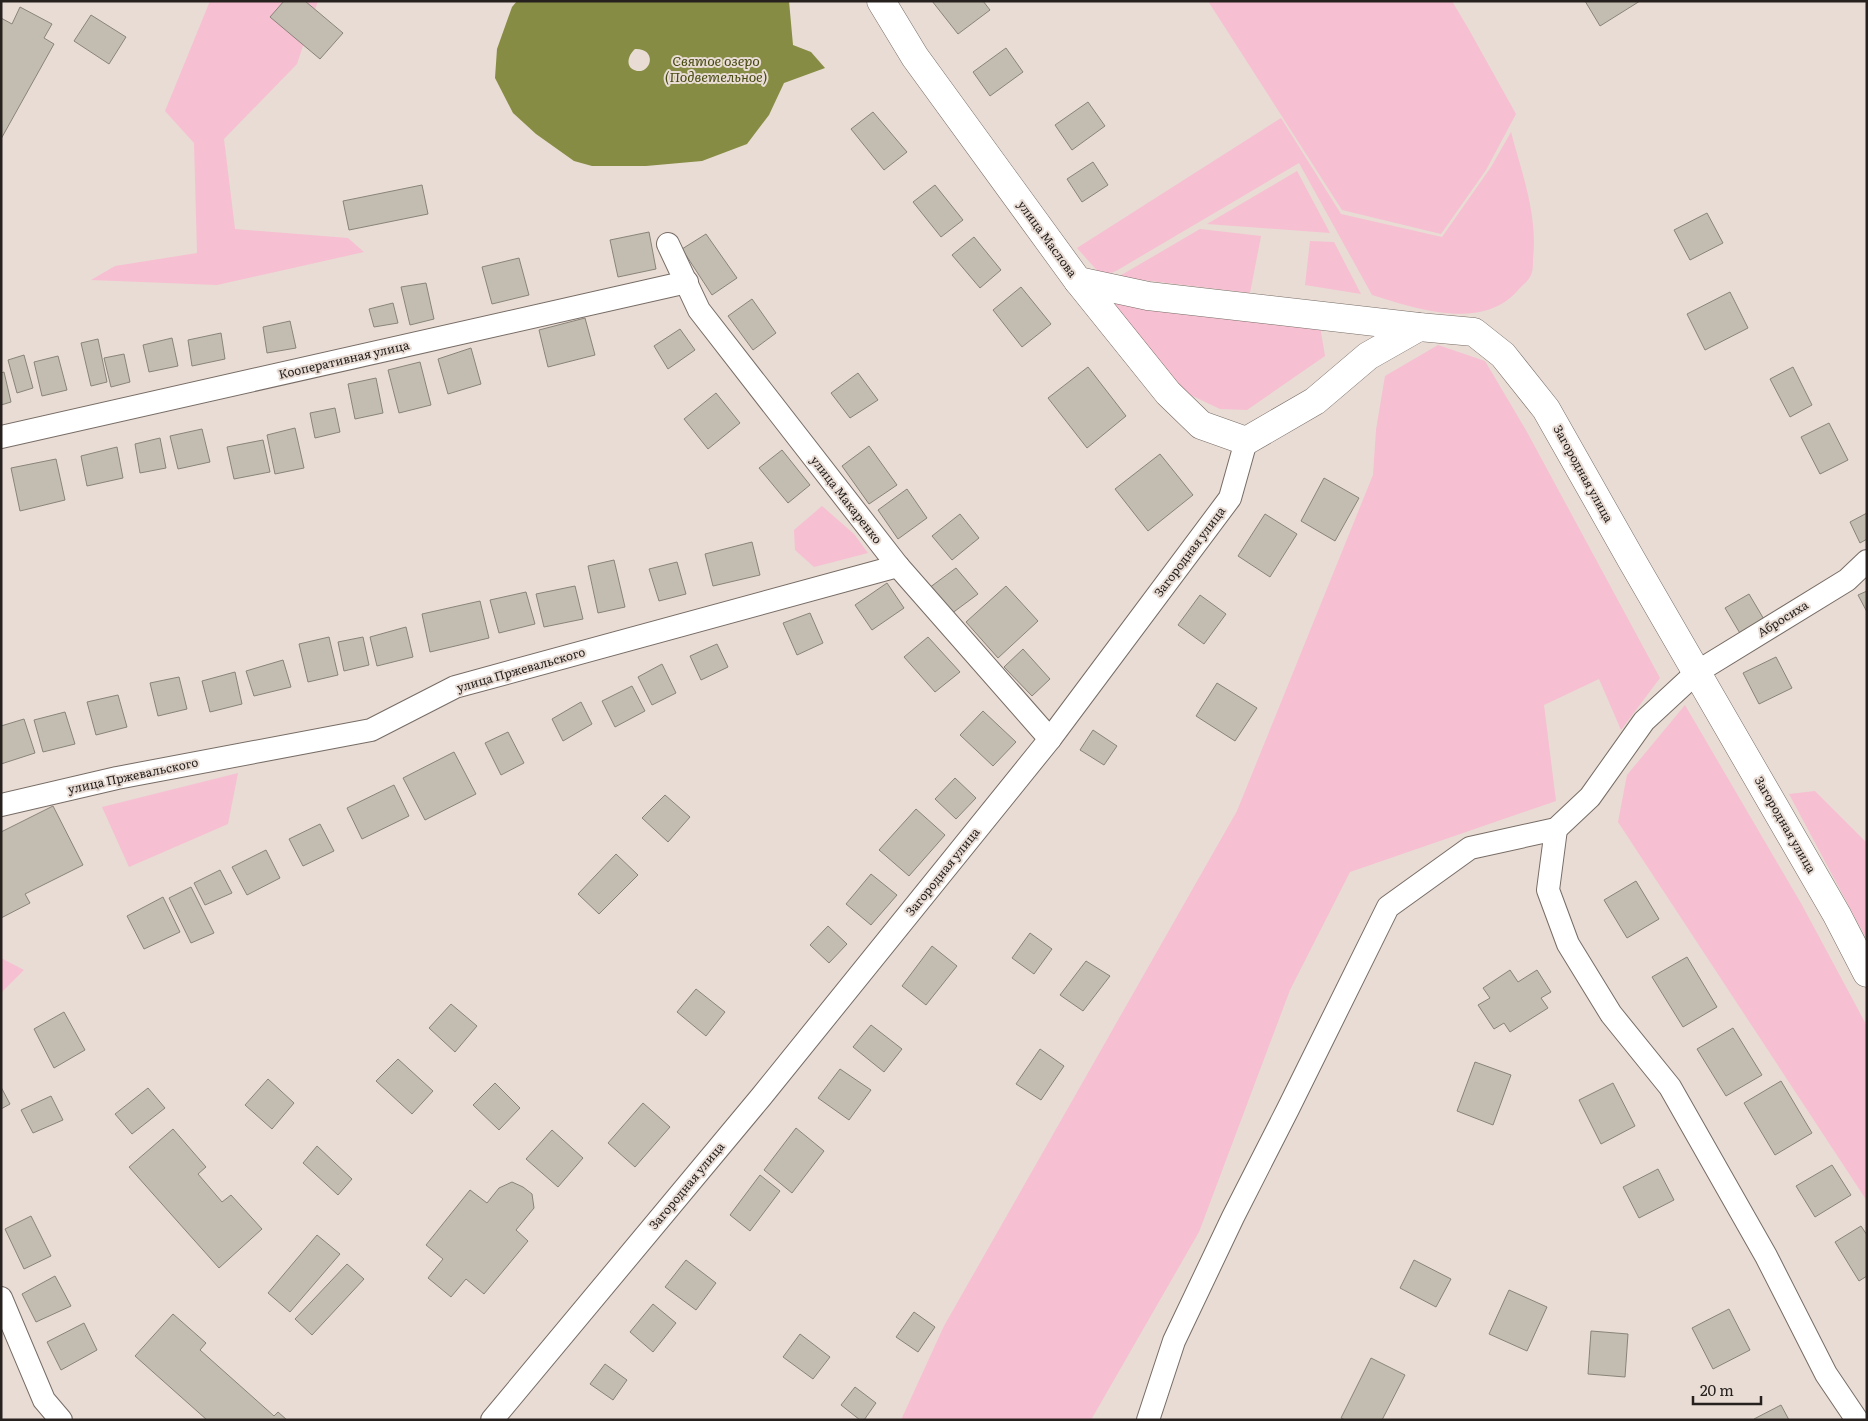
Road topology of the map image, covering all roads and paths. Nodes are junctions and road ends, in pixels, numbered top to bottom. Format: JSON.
{"nodes":[{"id":1,"x":881,"y":1,"type":"edge"},
{"id":2,"x":668,"y":244,"type":"dead end"},
{"id":3,"x":1078,"y":281,"type":"junction"},
{"id":4,"x":686,"y":282,"type":"junction"},
{"id":5,"x":1419,"y":327,"type":"junction"},
{"id":6,"x":1,"y":437,"type":"edge"},
{"id":7,"x":1246,"y":441,"type":"junction"},
{"id":8,"x":1867,"y":561,"type":"edge"},
{"id":9,"x":898,"y":566,"type":"junction"},
{"id":10,"x":1697,"y":672,"type":"junction"},
{"id":11,"x":1050,"y":738,"type":"junction"},
{"id":12,"x":1,"y":805,"type":"edge"},
{"id":13,"x":1556,"y":829,"type":"junction"},
{"id":14,"x":1867,"y":973,"type":"edge"},
{"id":15,"x":1,"y":1298,"type":"edge"},
{"id":16,"x":61,"y":1420,"type":"edge"},
{"id":17,"x":492,"y":1420,"type":"edge"},
{"id":18,"x":1148,"y":1420,"type":"edge"},
{"id":19,"x":1857,"y":1420,"type":"edge"}],
"edges":[{"from":1,"to":3,"type":"street","name":"улица Маслова"},
{"from":2,"to":4,"type":"street","name":"улица Макаренко"},
{"from":3,"to":5,"type":"street","name":"Загородная улица"},
{"from":3,"to":7,"type":"street","name":"улица Маслова"},
{"from":4,"to":6,"type":"street","name":"Кооперативная улица"},
{"from":4,"to":9,"type":"street","name":"улица Макаренко"},
{"from":5,"to":7,"type":"street"},
{"from":5,"to":10,"type":"street","name":"Загородная улица"},
{"from":7,"to":11,"type":"street","name":"Загородная улица"},
{"from":8,"to":10,"type":"street","name":"Абросиха"},
{"from":9,"to":11,"type":"street","name":"улица Макаренко"},
{"from":9,"to":12,"type":"street","name":"улица Пржевальского"},
{"from":10,"to":13,"type":"street","name":"Абросиха"},
{"from":10,"to":14,"type":"street","name":"Загородная улица"},
{"from":11,"to":17,"type":"street","name":"Загородная улица"},
{"from":13,"to":18,"type":"street"},
{"from":13,"to":19,"type":"street"},
{"from":15,"to":16,"type":"street"}]}
